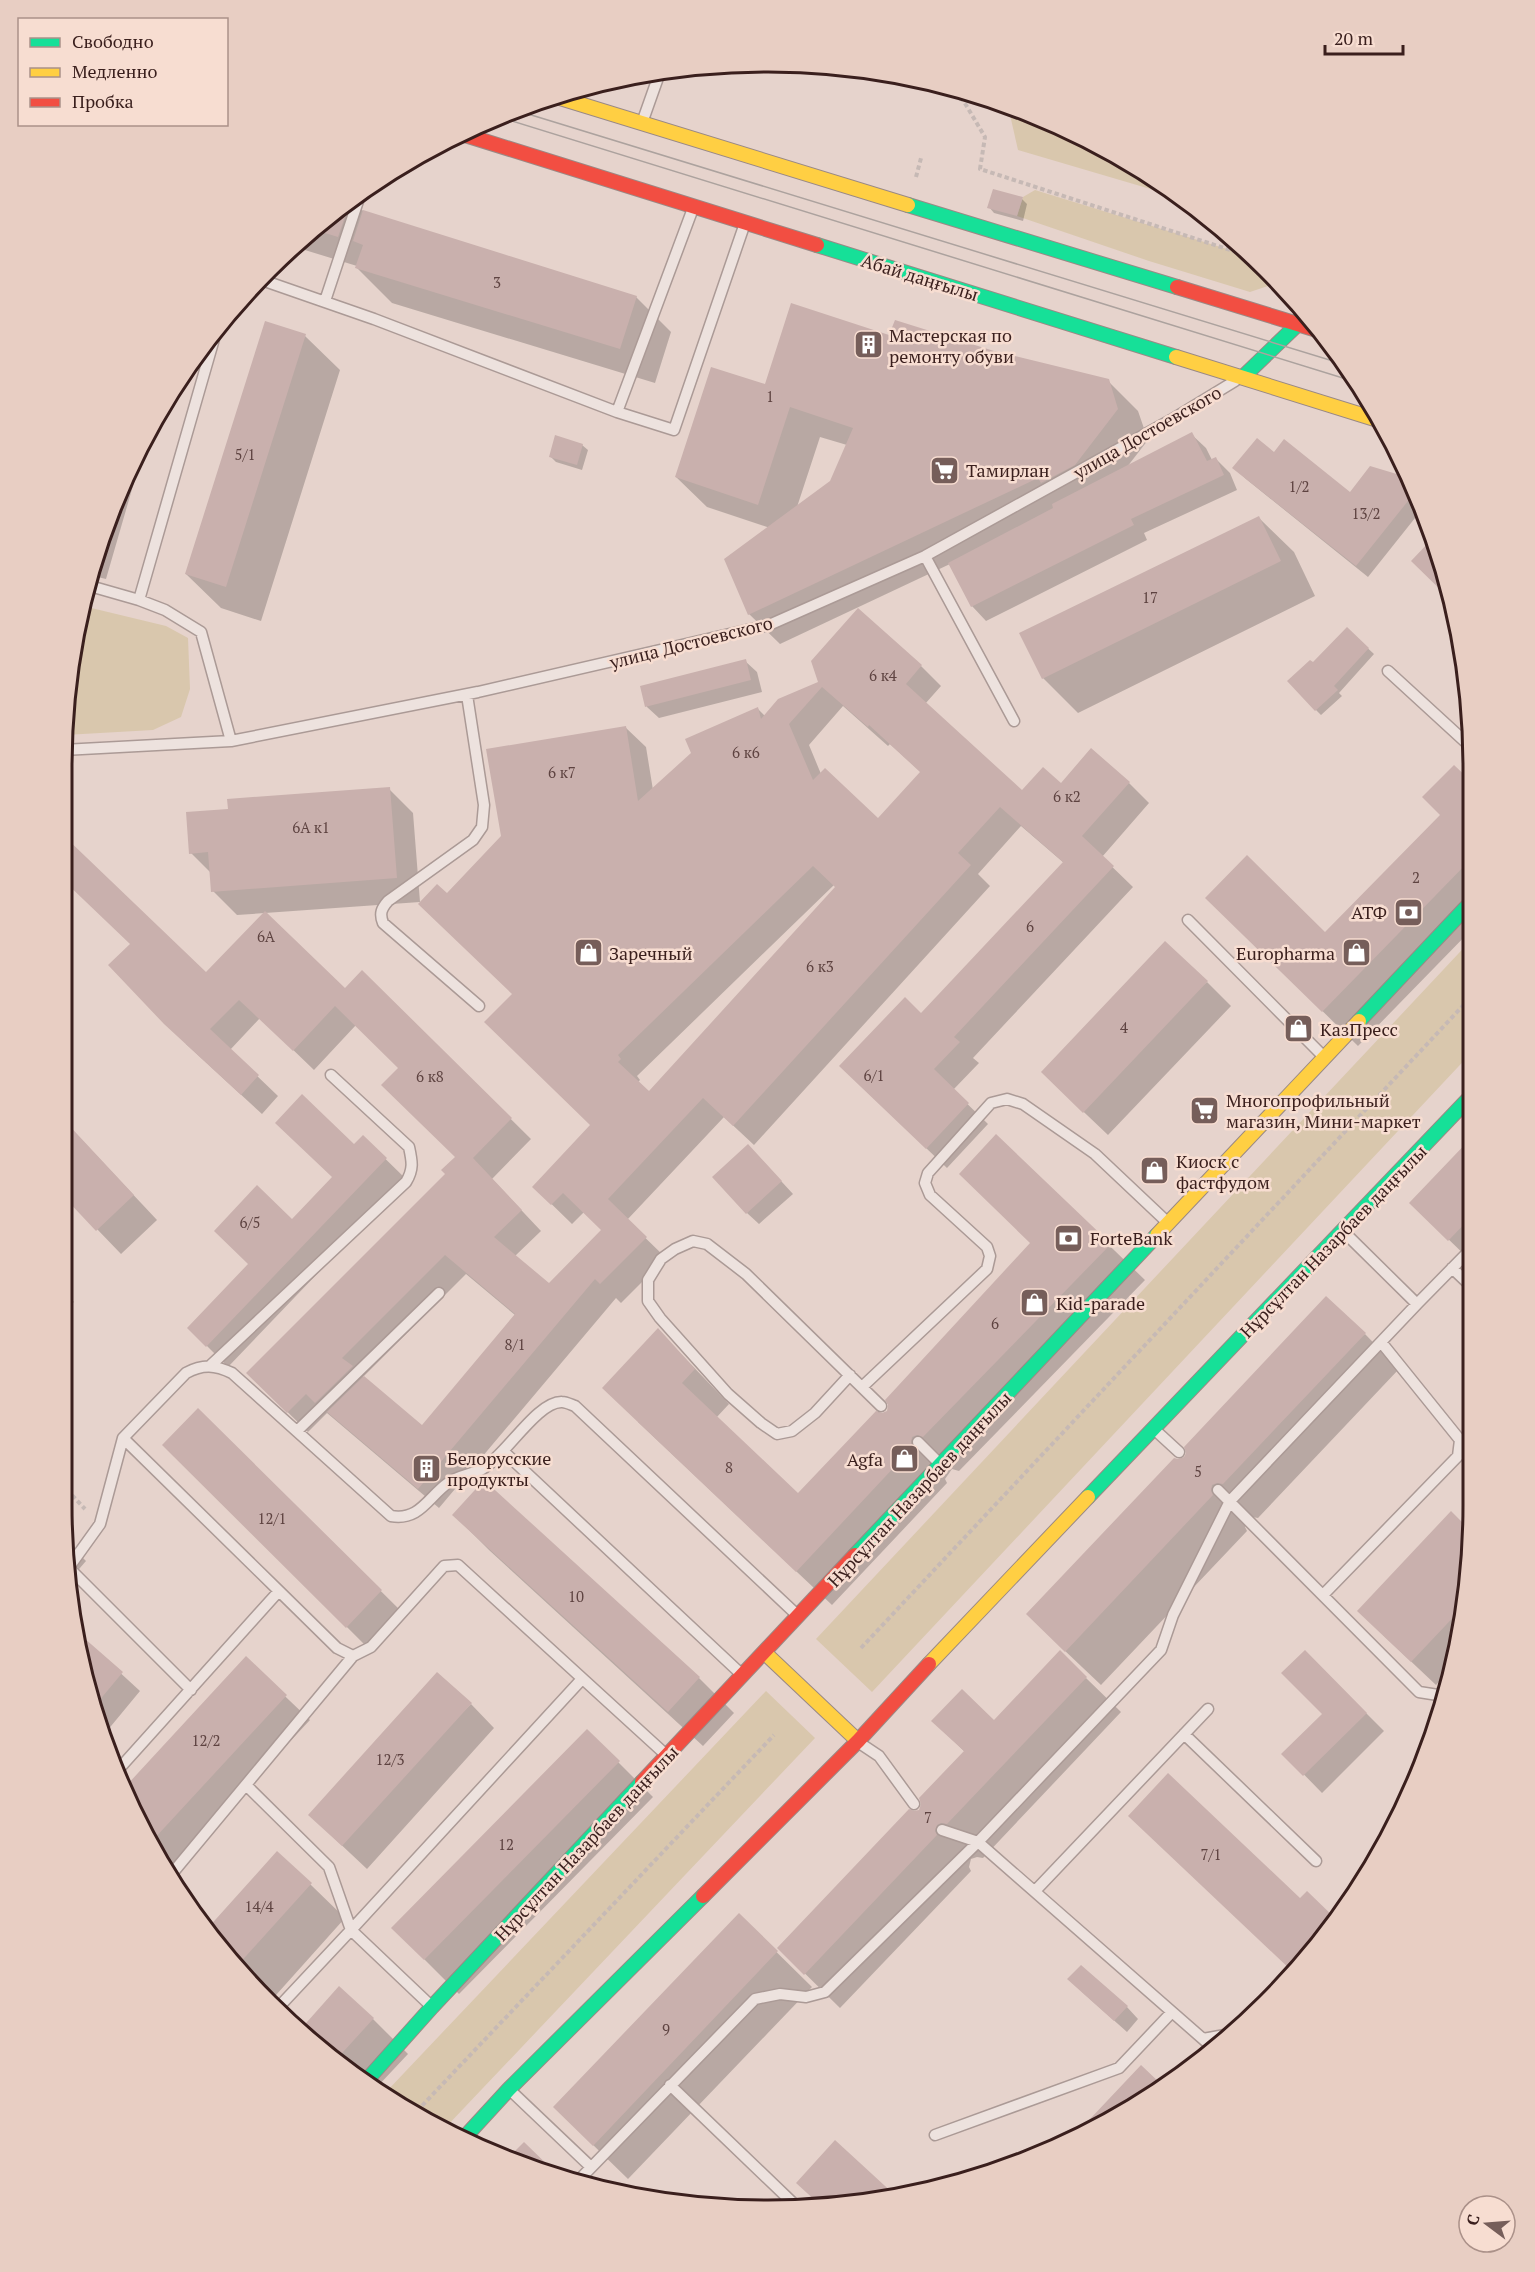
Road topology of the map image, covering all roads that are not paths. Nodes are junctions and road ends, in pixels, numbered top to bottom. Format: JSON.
{"nodes":[{"id":1,"x":657,"y":81,"type":"edge"},
{"id":2,"x":570,"y":101,"type":"edge"},
{"id":3,"x":642,"y":123,"type":"junction"},
{"id":4,"x":474,"y":138,"type":"edge"},
{"id":5,"x":356,"y":207,"type":"edge"},
{"id":6,"x":693,"y":208,"type":"junction"},
{"id":7,"x":745,"y":222,"type":"junction"},
{"id":8,"x":270,"y":283,"type":"edge"},
{"id":9,"x":325,"y":301,"type":"junction"},
{"id":10,"x":1297,"y":317,"type":"edge"},
{"id":11,"x":1299,"y":319,"type":"edge"},
{"id":12,"x":210,"y":352,"type":"edge"},
{"id":13,"x":1243,"y":377,"type":"junction"},
{"id":14,"x":617,"y":412,"type":"junction"},
{"id":15,"x":1368,"y":417,"type":"edge"},
{"id":16,"x":925,"y":556,"type":"junction"},
{"id":17,"x":96,"y":588,"type":"edge"},
{"id":18,"x":139,"y":600,"type":"junction"},
{"id":19,"x":1388,"y":671,"type":"dead end"},
{"id":20,"x":467,"y":694,"type":"junction"},
{"id":21,"x":1014,"y":721,"type":"dead end"},
{"id":22,"x":1462,"y":739,"type":"edge"},
{"id":23,"x":231,"y":741,"type":"junction"},
{"id":24,"x":72,"y":749,"type":"edge"},
{"id":25,"x":1463,"y":910,"type":"edge"},
{"id":26,"x":1188,"y":920,"type":"dead end"},
{"id":27,"x":479,"y":1006,"type":"dead end"},
{"id":28,"x":1325,"y":1057,"type":"junction"},
{"id":29,"x":331,"y":1075,"type":"dead end"},
{"id":30,"x":1463,"y":1104,"type":"edge"},
{"id":31,"x":1169,"y":1223,"type":"junction"},
{"id":32,"x":1343,"y":1230,"type":"junction"},
{"id":33,"x":1463,"y":1256,"type":"edge"},
{"id":34,"x":1452,"y":1268,"type":"junction"},
{"id":35,"x":1463,"y":1279,"type":"edge"},
{"id":36,"x":439,"y":1293,"type":"dead end"},
{"id":37,"x":1417,"y":1304,"type":"junction"},
{"id":38,"x":1381,"y":1342,"type":"junction"},
{"id":39,"x":211,"y":1365,"type":"junction"},
{"id":40,"x":850,"y":1375,"type":"junction"},
{"id":41,"x":862,"y":1387,"type":"junction"},
{"id":42,"x":881,"y":1406,"type":"dead end"},
{"id":43,"x":1154,"y":1428,"type":"junction"},
{"id":44,"x":297,"y":1431,"type":"junction"},
{"id":45,"x":123,"y":1438,"type":"junction"},
{"id":46,"x":918,"y":1442,"type":"dead end"},
{"id":47,"x":503,"y":1451,"type":"junction"},
{"id":48,"x":1179,"y":1452,"type":"dead end"},
{"id":49,"x":941,"y":1466,"type":"junction"},
{"id":50,"x":1218,"y":1490,"type":"dead end"},
{"id":51,"x":1230,"y":1501,"type":"junction"},
{"id":52,"x":74,"y":1560,"type":"edge"},
{"id":53,"x":76,"y":1577,"type":"edge"},
{"id":54,"x":279,"y":1591,"type":"junction"},
{"id":55,"x":1323,"y":1595,"type":"junction"},
{"id":56,"x":799,"y":1616,"type":"junction"},
{"id":57,"x":765,"y":1653,"type":"junction"},
{"id":58,"x":354,"y":1656,"type":"junction"},
{"id":59,"x":742,"y":1675,"type":"junction"},
{"id":60,"x":582,"y":1678,"type":"junction"},
{"id":61,"x":190,"y":1690,"type":"junction"},
{"id":62,"x":1436,"y":1695,"type":"edge"},
{"id":63,"x":1209,"y":1709,"type":"dead end"},
{"id":64,"x":1184,"y":1734,"type":"junction"},
{"id":65,"x":858,"y":1741,"type":"junction"},
{"id":66,"x":667,"y":1757,"type":"junction"},
{"id":67,"x":123,"y":1765,"type":"edge"},
{"id":68,"x":246,"y":1785,"type":"junction"},
{"id":69,"x":914,"y":1804,"type":"dead end"},
{"id":70,"x":942,"y":1830,"type":"dead end"},
{"id":71,"x":978,"y":1842,"type":"junction"},
{"id":72,"x":1316,"y":1861,"type":"dead end"},
{"id":73,"x":176,"y":1869,"type":"edge"},
{"id":74,"x":1035,"y":1891,"type":"junction"},
{"id":75,"x":351,"y":1930,"type":"junction"},
{"id":76,"x":283,"y":2003,"type":"edge"},
{"id":77,"x":432,"y":2007,"type":"junction"},
{"id":78,"x":1172,"y":2012,"type":"junction"},
{"id":79,"x":1207,"y":2043,"type":"edge"},
{"id":80,"x":371,"y":2076,"type":"edge"},
{"id":81,"x":670,"y":2085,"type":"junction"},
{"id":82,"x":509,"y":2089,"type":"junction"},
{"id":83,"x":469,"y":2132,"type":"edge"},
{"id":84,"x":935,"y":2136,"type":"dead end"},
{"id":85,"x":591,"y":2167,"type":"junction"},
{"id":86,"x":584,"y":2175,"type":"edge"},
{"id":87,"x":789,"y":2200,"type":"edge"}],
"edges":[{"from":1,"to":3,"type":"lane"},
{"from":2,"to":3,"type":"main road"},
{"from":3,"to":10,"type":"main road"},
{"from":4,"to":6,"type":"main road","name":"Абай даңғылы"},
{"from":5,"to":9,"type":"lane"},
{"from":6,"to":7,"type":"main road","name":"Абай даңғылы"},
{"from":6,"to":14,"type":"lane"},
{"from":7,"to":13,"type":"main road","name":"Абай даңғылы"},
{"from":7,"to":14,"type":"lane"},
{"from":8,"to":9,"type":"lane"},
{"from":9,"to":14,"type":"lane"},
{"from":11,"to":13,"type":"main road"},
{"from":12,"to":18,"type":"lane"},
{"from":13,"to":15,"type":"main road","name":"Абай даңғылы"},
{"from":13,"to":16,"type":"lane","name":"улица Достоевского"},
{"from":16,"to":20,"type":"lane","name":"улица Достоевского"},
{"from":16,"to":21,"type":"lane"},
{"from":17,"to":18,"type":"lane"},
{"from":18,"to":23,"type":"lane"},
{"from":19,"to":22,"type":"lane"},
{"from":20,"to":23,"type":"lane","name":"улица Достоевского"},
{"from":20,"to":27,"type":"lane"},
{"from":23,"to":24,"type":"lane","name":"улица Достоевского"},
{"from":25,"to":28,"type":"main road","name":"Нұрсұлтан Назарбаев даңғылы"},
{"from":26,"to":28,"type":"lane"},
{"from":28,"to":31,"type":"main road","name":"Нұрсұлтан Назарбаев даңғылы"},
{"from":29,"to":39,"type":"lane"},
{"from":30,"to":32,"type":"main road","name":"Нұрсұлтан Назарбаев даңғылы"},
{"from":31,"to":41,"type":"lane"},
{"from":31,"to":49,"type":"main road","name":"Нұрсұлтан Назарбаев даңғылы"},
{"from":32,"to":37,"type":"lane"},
{"from":32,"to":43,"type":"main road","name":"Нұрсұлтан Назарбаев даңғылы"},
{"from":33,"to":34,"type":"lane"},
{"from":34,"to":35,"type":"lane"},
{"from":34,"to":37,"type":"lane"},
{"from":36,"to":44,"type":"lane"},
{"from":37,"to":38,"type":"lane"},
{"from":38,"to":51,"type":"lane"},
{"from":38,"to":55,"type":"lane"},
{"from":39,"to":44,"type":"lane"},
{"from":39,"to":45,"type":"lane"},
{"from":40,"to":40,"type":"lane"},
{"from":40,"to":41,"type":"lane"},
{"from":41,"to":42,"type":"lane"},
{"from":43,"to":48,"type":"lane"},
{"from":43,"to":65,"type":"main road","name":"Нұрсұлтан Назарбаев даңғылы"},
{"from":44,"to":47,"type":"lane"},
{"from":45,"to":52,"type":"lane"},
{"from":45,"to":54,"type":"lane"},
{"from":46,"to":49,"type":"lane"},
{"from":47,"to":56,"type":"lane"},
{"from":47,"to":59,"type":"lane"},
{"from":49,"to":56,"type":"main road","name":"Нұрсұлтан Назарбаев даңғылы"},
{"from":50,"to":51,"type":"lane"},
{"from":51,"to":55,"type":"lane"},
{"from":51,"to":71,"type":"lane"},
{"from":53,"to":61,"type":"lane"},
{"from":54,"to":58,"type":"lane"},
{"from":54,"to":61,"type":"lane"},
{"from":55,"to":62,"type":"lane"},
{"from":56,"to":57,"type":"main road","name":"Нұрсұлтан Назарбаев даңғылы"},
{"from":57,"to":59,"type":"main road","name":"Нұрсұлтан Назарбаев даңғылы"},
{"from":57,"to":65,"type":"main road"},
{"from":58,"to":60,"type":"lane"},
{"from":58,"to":68,"type":"lane"},
{"from":59,"to":66,"type":"main road","name":"Нұрсұлтан Назарбаев даңғылы"},
{"from":60,"to":66,"type":"lane"},
{"from":60,"to":75,"type":"lane"},
{"from":61,"to":67,"type":"lane"},
{"from":63,"to":64,"type":"lane"},
{"from":64,"to":72,"type":"lane"},
{"from":64,"to":74,"type":"lane"},
{"from":65,"to":69,"type":"lane"},
{"from":65,"to":82,"type":"main road","name":"Нұрсұлтан Назарбаев даңғылы"},
{"from":66,"to":77,"type":"main road","name":"Нұрсұлтан Назарбаев даңғылы"},
{"from":68,"to":73,"type":"lane"},
{"from":68,"to":75,"type":"lane"},
{"from":70,"to":71,"type":"lane"},
{"from":71,"to":74,"type":"lane"},
{"from":71,"to":81,"type":"lane"},
{"from":74,"to":78,"type":"lane"},
{"from":75,"to":76,"type":"lane"},
{"from":75,"to":77,"type":"lane"},
{"from":77,"to":80,"type":"main road","name":"Нұрсұлтан Назарбаев даңғылы"},
{"from":78,"to":79,"type":"lane"},
{"from":78,"to":84,"type":"lane"},
{"from":81,"to":85,"type":"lane"},
{"from":81,"to":87,"type":"lane"},
{"from":82,"to":83,"type":"main road","name":"Нұрсұлтан Назарбаев даңғылы"},
{"from":82,"to":85,"type":"lane"},
{"from":85,"to":86,"type":"lane"}]}
